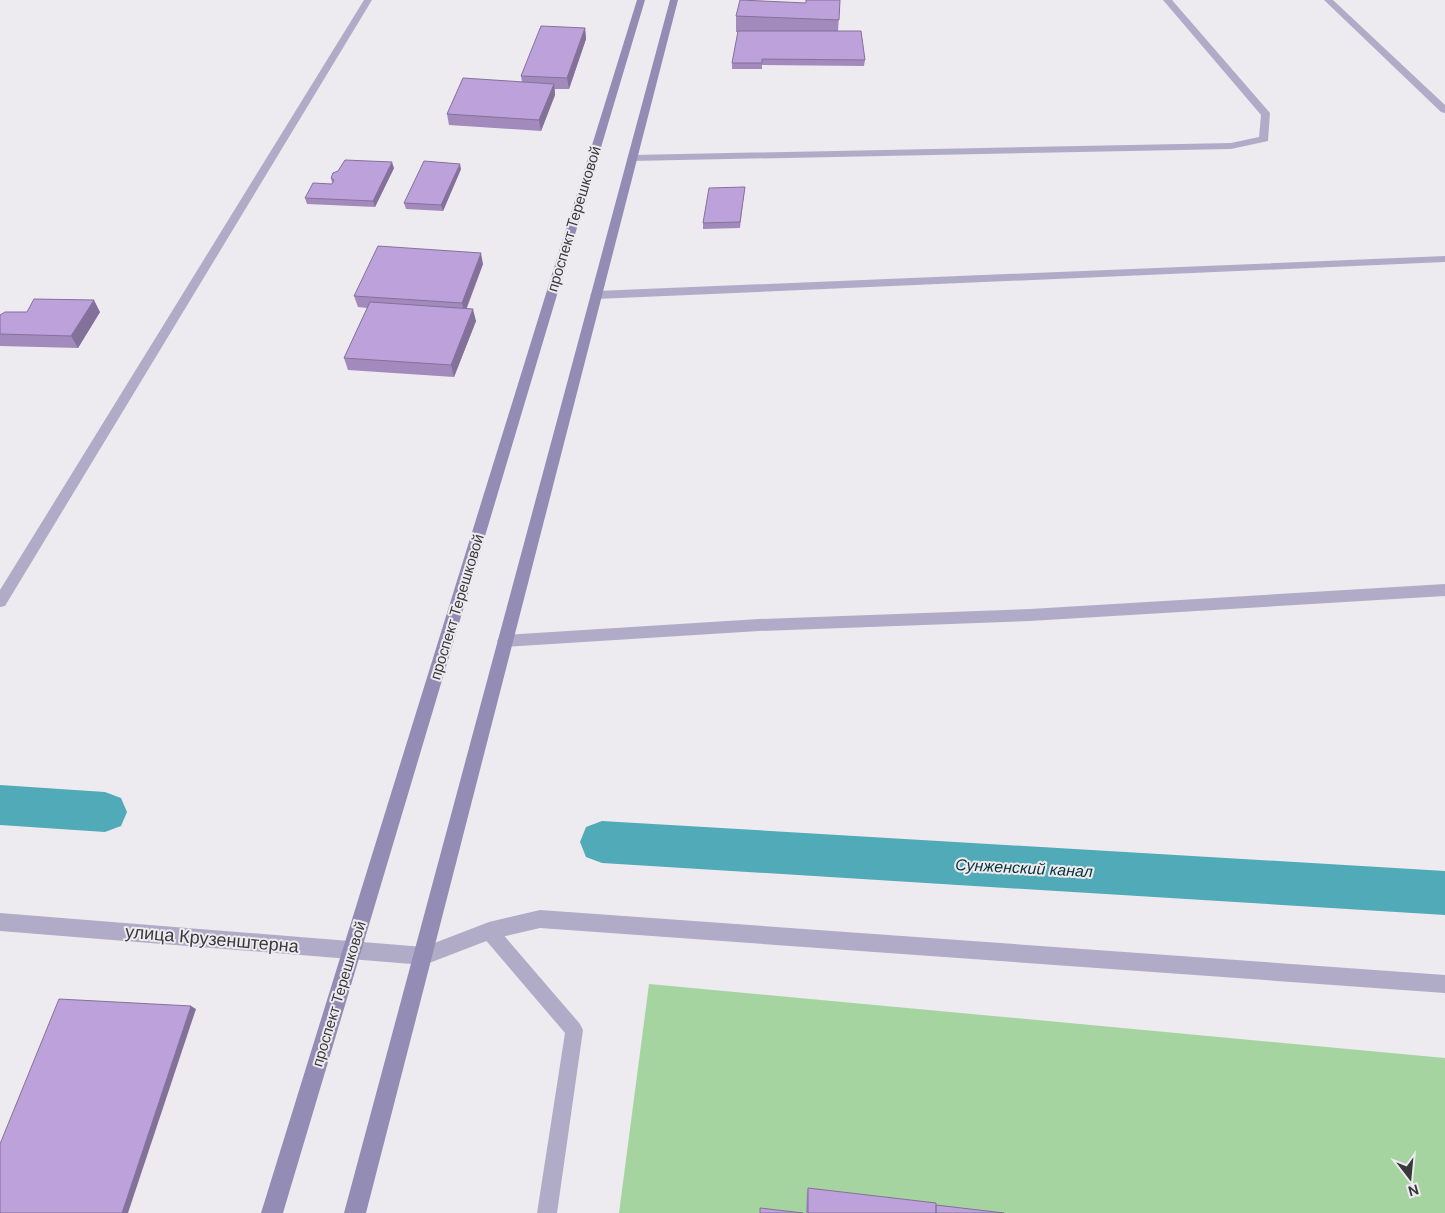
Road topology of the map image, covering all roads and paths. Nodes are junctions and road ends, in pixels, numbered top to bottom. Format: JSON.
{"nodes":[{"id":1,"x":368,"y":0,"type":"edge"},
{"id":2,"x":641,"y":0,"type":"edge"},
{"id":3,"x":674,"y":0,"type":"edge"},
{"id":4,"x":1167,"y":0,"type":"edge"},
{"id":5,"x":1328,"y":0,"type":"edge"},
{"id":6,"x":1445,"y":110,"type":"edge"},
{"id":7,"x":632,"y":158,"type":"junction"},
{"id":8,"x":1445,"y":259,"type":"edge"},
{"id":9,"x":596,"y":296,"type":"junction"},
{"id":10,"x":1445,"y":590,"type":"edge"},
{"id":11,"x":0,"y":602,"type":"edge"},
{"id":12,"x":505,"y":641,"type":"junction"},
{"id":13,"x":0,"y":922,"type":"edge"},
{"id":14,"x":489,"y":931,"type":"junction"},
{"id":15,"x":353,"y":950,"type":"junction"},
{"id":16,"x":424,"y":956,"type":"junction"},
{"id":17,"x":1445,"y":984,"type":"edge"},
{"id":18,"x":272,"y":1213,"type":"edge"},
{"id":19,"x":355,"y":1213,"type":"edge"},
{"id":20,"x":547,"y":1213,"type":"edge"}],
"edges":[{"from":1,"to":11,"type":"lane"},
{"from":2,"to":15,"type":"main road","name":"проспект Терешковой"},
{"from":3,"to":7,"type":"main road"},
{"from":4,"to":7,"type":"street"},
{"from":5,"to":6,"type":"street"},
{"from":7,"to":9,"type":"main road"},
{"from":8,"to":9,"type":"street"},
{"from":9,"to":12,"type":"main road"},
{"from":10,"to":12,"type":"street"},
{"from":12,"to":16,"type":"main road"},
{"from":13,"to":15,"type":"street","name":"улица Крузенштерна"},
{"from":14,"to":16,"type":"street"},
{"from":14,"to":17,"type":"street"},
{"from":14,"to":20,"type":"lane"},
{"from":15,"to":16,"type":"street","name":"улица Крузенштерна"},
{"from":15,"to":18,"type":"main road","name":"проспект Терешковой"},
{"from":16,"to":19,"type":"main road"}]}
